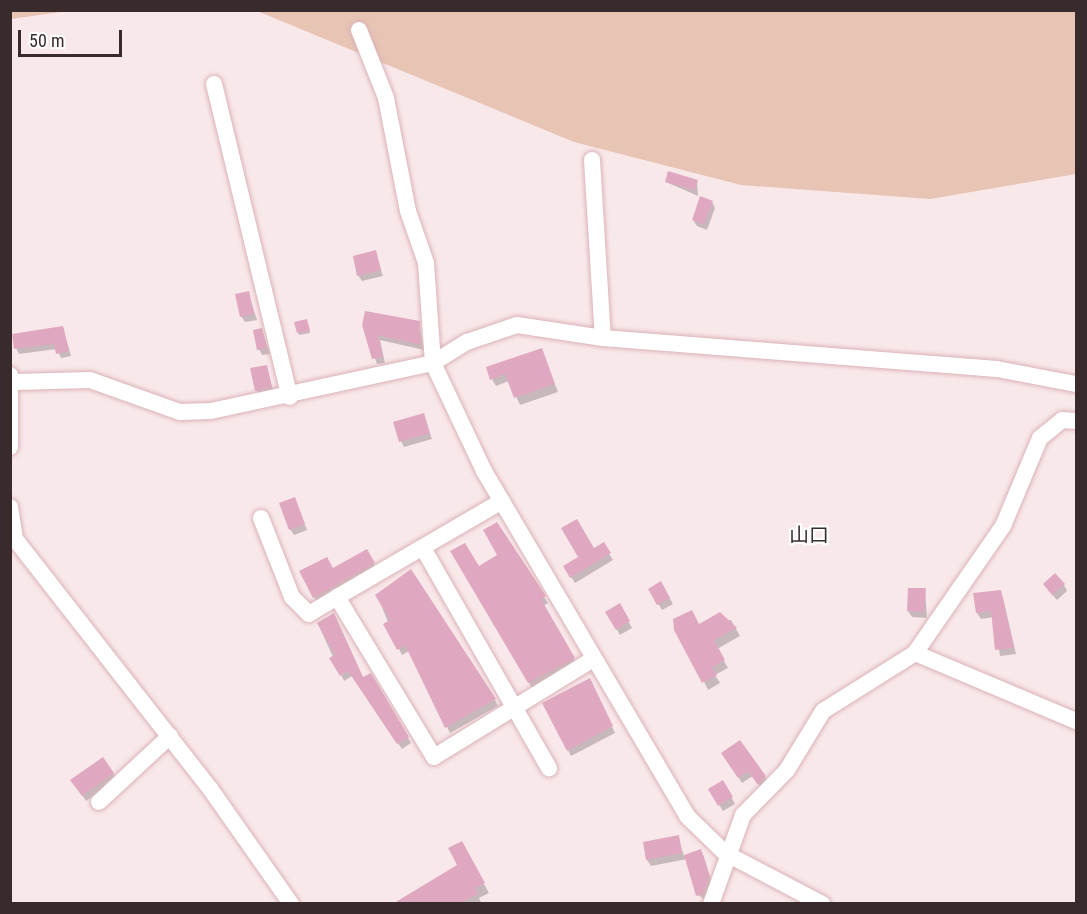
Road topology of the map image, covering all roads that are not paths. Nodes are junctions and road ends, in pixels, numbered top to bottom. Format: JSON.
{"nodes":[{"id":1,"x":359,"y":30,"type":"dead end"},
{"id":2,"x":214,"y":84,"type":"dead end"},
{"id":3,"x":592,"y":160,"type":"dead end"},
{"id":4,"x":603,"y":338,"type":"junction"},
{"id":5,"x":433,"y":363,"type":"junction"},
{"id":6,"x":12,"y":379,"type":"edge"},
{"id":7,"x":1077,"y":384,"type":"edge"},
{"id":8,"x":290,"y":397,"type":"junction"},
{"id":9,"x":1077,"y":421,"type":"edge"},
{"id":10,"x":10,"y":447,"type":"edge"},
{"id":11,"x":502,"y":501,"type":"junction"},
{"id":12,"x":10,"y":507,"type":"edge"},
{"id":13,"x":261,"y":518,"type":"dead end"},
{"id":14,"x":13,"y":539,"type":"edge"},
{"id":15,"x":423,"y":548,"type":"junction"},
{"id":16,"x":338,"y":597,"type":"junction"},
{"id":17,"x":915,"y":653,"type":"junction"},
{"id":18,"x":593,"y":659,"type":"junction"},
{"id":19,"x":514,"y":707,"type":"junction"},
{"id":20,"x":1077,"y":721,"type":"edge"},
{"id":21,"x":170,"y":736,"type":"junction"},
{"id":22,"x":549,"y":768,"type":"dead end"},
{"id":23,"x":99,"y":802,"type":"dead end"},
{"id":24,"x":725,"y":853,"type":"junction"},
{"id":25,"x":291,"y":903,"type":"edge"},
{"id":26,"x":711,"y":903,"type":"edge"},
{"id":27,"x":822,"y":903,"type":"edge"}],
"edges":[{"from":1,"to":5,"type":"street"},
{"from":2,"to":8,"type":"street"},
{"from":3,"to":4,"type":"street"},
{"from":4,"to":5,"type":"street"},
{"from":4,"to":7,"type":"street"},
{"from":5,"to":8,"type":"street"},
{"from":5,"to":11,"type":"street"},
{"from":6,"to":8,"type":"street"},
{"from":6,"to":10,"type":"street"},
{"from":9,"to":17,"type":"street"},
{"from":11,"to":15,"type":"street"},
{"from":11,"to":18,"type":"street"},
{"from":12,"to":14,"type":"street"},
{"from":13,"to":16,"type":"street"},
{"from":14,"to":21,"type":"street"},
{"from":15,"to":16,"type":"street"},
{"from":15,"to":19,"type":"street"},
{"from":16,"to":19,"type":"street"},
{"from":17,"to":20,"type":"street"},
{"from":17,"to":24,"type":"street"},
{"from":18,"to":19,"type":"street"},
{"from":18,"to":24,"type":"street"},
{"from":19,"to":22,"type":"street"},
{"from":21,"to":23,"type":"street"},
{"from":21,"to":25,"type":"street"},
{"from":24,"to":26,"type":"street"},
{"from":24,"to":27,"type":"street"}]}
